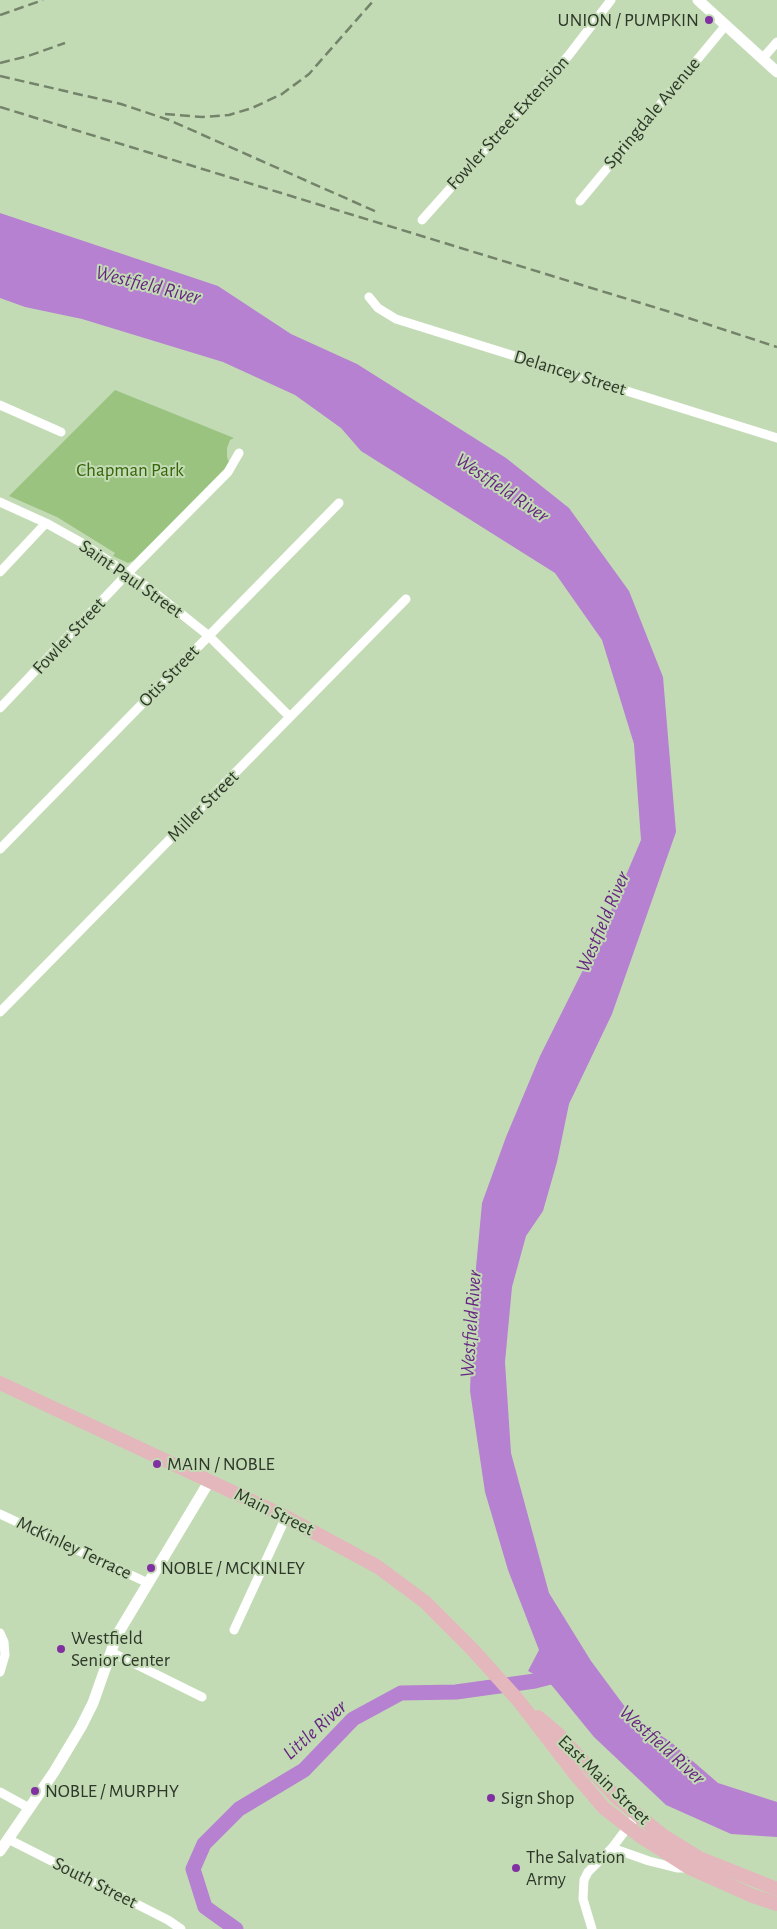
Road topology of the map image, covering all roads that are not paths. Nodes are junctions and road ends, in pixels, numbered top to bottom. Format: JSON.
{"nodes":[{"id":1,"x":611,"y":0,"type":"edge"},
{"id":2,"x":698,"y":0,"type":"edge"},
{"id":3,"x":726,"y":25,"type":"junction"},
{"id":4,"x":777,"y":42,"type":"edge"},
{"id":5,"x":763,"y":58,"type":"junction"},
{"id":6,"x":777,"y":72,"type":"edge"},
{"id":7,"x":580,"y":201,"type":"dead end"},
{"id":8,"x":422,"y":220,"type":"dead end"},
{"id":9,"x":369,"y":297,"type":"dead end"},
{"id":10,"x":0,"y":405,"type":"edge"},
{"id":11,"x":61,"y":432,"type":"dead end"},
{"id":12,"x":777,"y":438,"type":"edge"},
{"id":13,"x":239,"y":453,"type":"dead end"},
{"id":14,"x":0,"y":502,"type":"edge"},
{"id":15,"x":338,"y":503,"type":"dead end"},
{"id":16,"x":46,"y":523,"type":"junction"},
{"id":17,"x":0,"y":572,"type":"edge"},
{"id":18,"x":128,"y":573,"type":"junction"},
{"id":19,"x":406,"y":600,"type":"dead end"},
{"id":20,"x":208,"y":636,"type":"junction"},
{"id":21,"x":0,"y":708,"type":"edge"},
{"id":22,"x":290,"y":717,"type":"junction"},
{"id":23,"x":0,"y":849,"type":"edge"},
{"id":24,"x":0,"y":1012,"type":"edge"},
{"id":25,"x":0,"y":1383,"type":"edge"},
{"id":26,"x":210,"y":1480,"type":"junction"},
{"id":27,"x":0,"y":1514,"type":"edge"},
{"id":28,"x":286,"y":1517,"type":"junction"},
{"id":29,"x":148,"y":1582,"type":"junction"},
{"id":30,"x":234,"y":1630,"type":"dead end"},
{"id":31,"x":0,"y":1633,"type":"edge"},
{"id":32,"x":472,"y":1649,"type":"joint"},
{"id":33,"x":111,"y":1652,"type":"junction"},
{"id":34,"x":0,"y":1672,"type":"edge"},
{"id":35,"x":202,"y":1697,"type":"dead end"},
{"id":36,"x":518,"y":1700,"type":"junction"},
{"id":37,"x":0,"y":1792,"type":"edge"},
{"id":38,"x":29,"y":1808,"type":"junction"},
{"id":39,"x":637,"y":1815,"type":"junction"},
{"id":40,"x":629,"y":1827,"type":"junction"},
{"id":41,"x":8,"y":1839,"type":"junction"},
{"id":42,"x":612,"y":1848,"type":"junction"},
{"id":43,"x":0,"y":1850,"type":"edge"},
{"id":44,"x":690,"y":1868,"type":"junction"},
{"id":45,"x":777,"y":1889,"type":"edge"},
{"id":46,"x":777,"y":1904,"type":"edge"},
{"id":47,"x":181,"y":1929,"type":"edge"},
{"id":48,"x":592,"y":1929,"type":"edge"}],
"edges":[{"from":1,"to":8,"type":"street","name":"Fowler Street Extension"},
{"from":2,"to":3,"type":"main road"},
{"from":3,"to":5,"type":"main road"},
{"from":3,"to":7,"type":"street","name":"Springdale Avenue"},
{"from":4,"to":5,"type":"street"},
{"from":5,"to":6,"type":"main road"},
{"from":9,"to":12,"type":"street","name":"Delancey Street"},
{"from":10,"to":11,"type":"street"},
{"from":13,"to":18,"type":"street","name":"Fowler Street"},
{"from":14,"to":16,"type":"street","name":"Saint Paul Street"},
{"from":15,"to":20,"type":"street","name":"Otis Street"},
{"from":16,"to":17,"type":"street"},
{"from":16,"to":18,"type":"street","name":"Saint Paul Street"},
{"from":18,"to":20,"type":"street","name":"Saint Paul Street"},
{"from":18,"to":21,"type":"street","name":"Fowler Street"},
{"from":19,"to":22,"type":"street","name":"Miller Street"},
{"from":20,"to":22,"type":"street","name":"Saint Paul Street"},
{"from":20,"to":23,"type":"street","name":"Otis Street"},
{"from":22,"to":24,"type":"street","name":"Miller Street"},
{"from":25,"to":26,"type":"main road","name":"Main Street"},
{"from":26,"to":28,"type":"main road","name":"Main Street"},
{"from":26,"to":29,"type":"main road"},
{"from":27,"to":29,"type":"street","name":"McKinley Terrace"},
{"from":28,"to":30,"type":"street"},
{"from":28,"to":32,"type":"main road","name":"Main Street"},
{"from":29,"to":33,"type":"main road"},
{"from":31,"to":34,"type":"street"},
{"from":32,"to":36,"type":"main road","name":"East Main Street"},
{"from":33,"to":35,"type":"street"},
{"from":33,"to":38,"type":"main road"},
{"from":36,"to":39,"type":"main road","name":"East Main Street"},
{"from":36,"to":40,"type":"main road","name":"East Main Street"},
{"from":37,"to":38,"type":"street"},
{"from":38,"to":41,"type":"main road"},
{"from":39,"to":40,"type":"street"},
{"from":39,"to":45,"type":"main road","name":"East Main Street"},
{"from":40,"to":42,"type":"street"},
{"from":40,"to":44,"type":"main road","name":"East Main Street"},
{"from":41,"to":43,"type":"main road"},
{"from":41,"to":47,"type":"street","name":"South Street"},
{"from":42,"to":44,"type":"street"},
{"from":42,"to":48,"type":"street"},
{"from":44,"to":46,"type":"main road","name":"East Main Street"}]}
